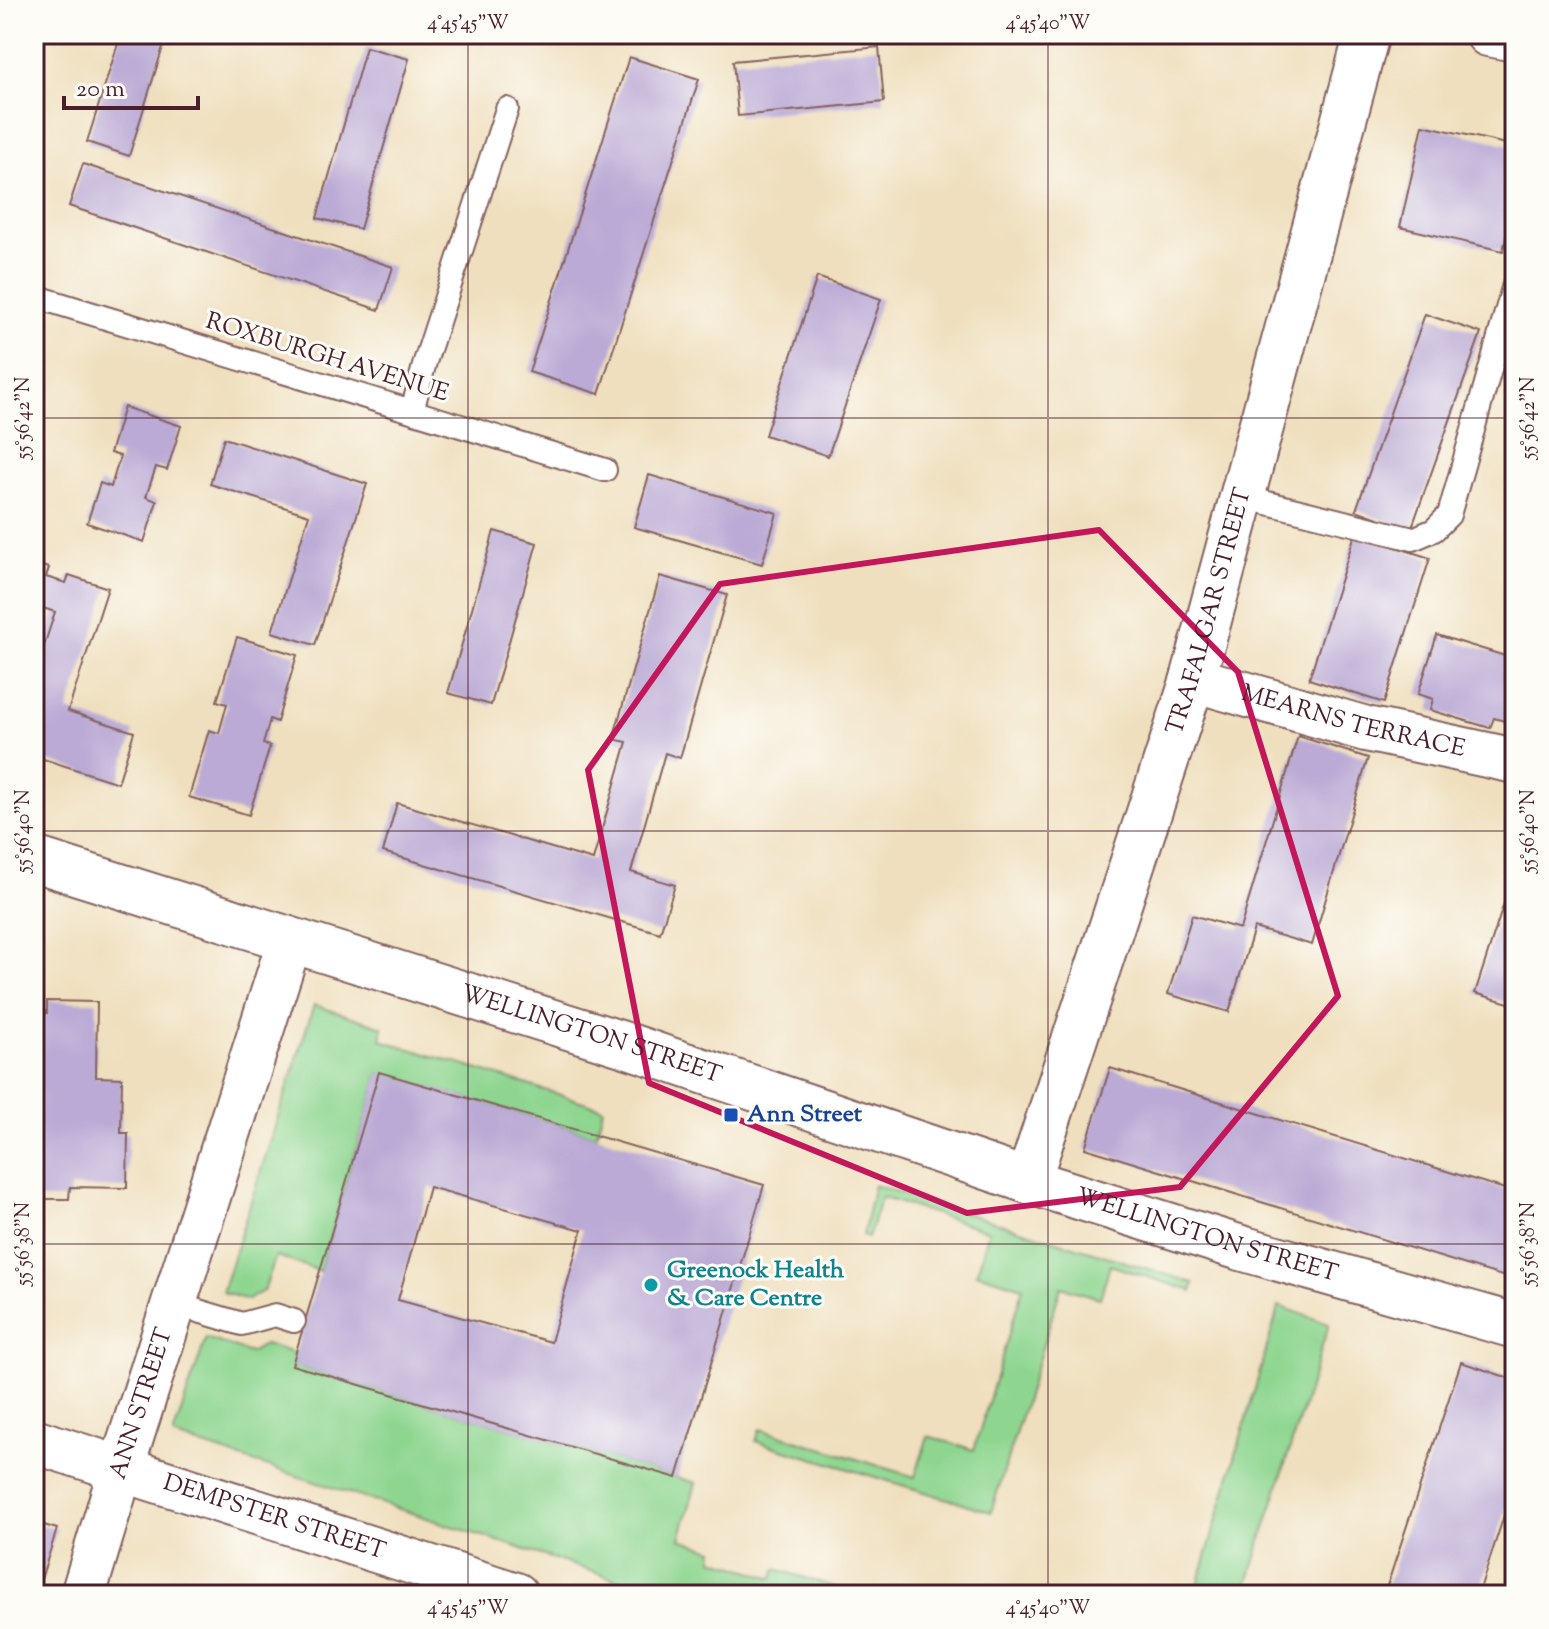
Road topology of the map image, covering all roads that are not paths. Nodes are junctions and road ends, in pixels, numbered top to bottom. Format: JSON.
{"nodes":[{"id":1,"x":1367,"y":34,"type":"edge"},
{"id":2,"x":1488,"y":34,"type":"edge"},
{"id":3,"x":1515,"y":39,"type":"edge"},
{"id":4,"x":507,"y":109,"type":"dead end"},
{"id":5,"x":1515,"y":281,"type":"edge"},
{"id":6,"x":34,"y":296,"type":"edge"},
{"id":7,"x":412,"y":411,"type":"junction"},
{"id":8,"x":605,"y":470,"type":"dead end"},
{"id":9,"x":1243,"y":497,"type":"junction"},
{"id":10,"x":1193,"y":679,"type":"junction"},
{"id":11,"x":1515,"y":761,"type":"edge"},
{"id":12,"x":34,"y":859,"type":"edge"},
{"id":13,"x":290,"y":940,"type":"junction"},
{"id":14,"x":1028,"y":1181,"type":"junction"},
{"id":15,"x":175,"y":1304,"type":"junction"},
{"id":16,"x":294,"y":1321,"type":"dead end"},
{"id":17,"x":1515,"y":1326,"type":"edge"},
{"id":18,"x":34,"y":1441,"type":"edge"},
{"id":19,"x":121,"y":1469,"type":"junction"},
{"id":20,"x":83,"y":1595,"type":"edge"},
{"id":21,"x":516,"y":1595,"type":"edge"}],
"edges":[{"from":1,"to":9,"type":"street","name":"TRAFALGAR STREET"},
{"from":2,"to":3,"type":"street"},
{"from":4,"to":7,"type":"lane"},
{"from":5,"to":9,"type":"lane"},
{"from":6,"to":7,"type":"lane","name":"ROXBURGH AVENUE"},
{"from":7,"to":8,"type":"lane","name":"ROXBURGH AVENUE"},
{"from":9,"to":10,"type":"street","name":"TRAFALGAR STREET"},
{"from":10,"to":11,"type":"street","name":"MEARNS TERRACE"},
{"from":10,"to":14,"type":"street","name":"TRAFALGAR STREET"},
{"from":12,"to":13,"type":"street","name":"WELLINGTON STREET"},
{"from":13,"to":14,"type":"street","name":"WELLINGTON STREET"},
{"from":13,"to":15,"type":"street","name":"ANN STREET"},
{"from":14,"to":17,"type":"street","name":"WELLINGTON STREET"},
{"from":15,"to":16,"type":"lane"},
{"from":15,"to":19,"type":"street","name":"ANN STREET"},
{"from":18,"to":19,"type":"street","name":"DEMPSTER STREET"},
{"from":19,"to":20,"type":"street","name":"ANN STREET"},
{"from":19,"to":21,"type":"street","name":"DEMPSTER STREET"}]}
